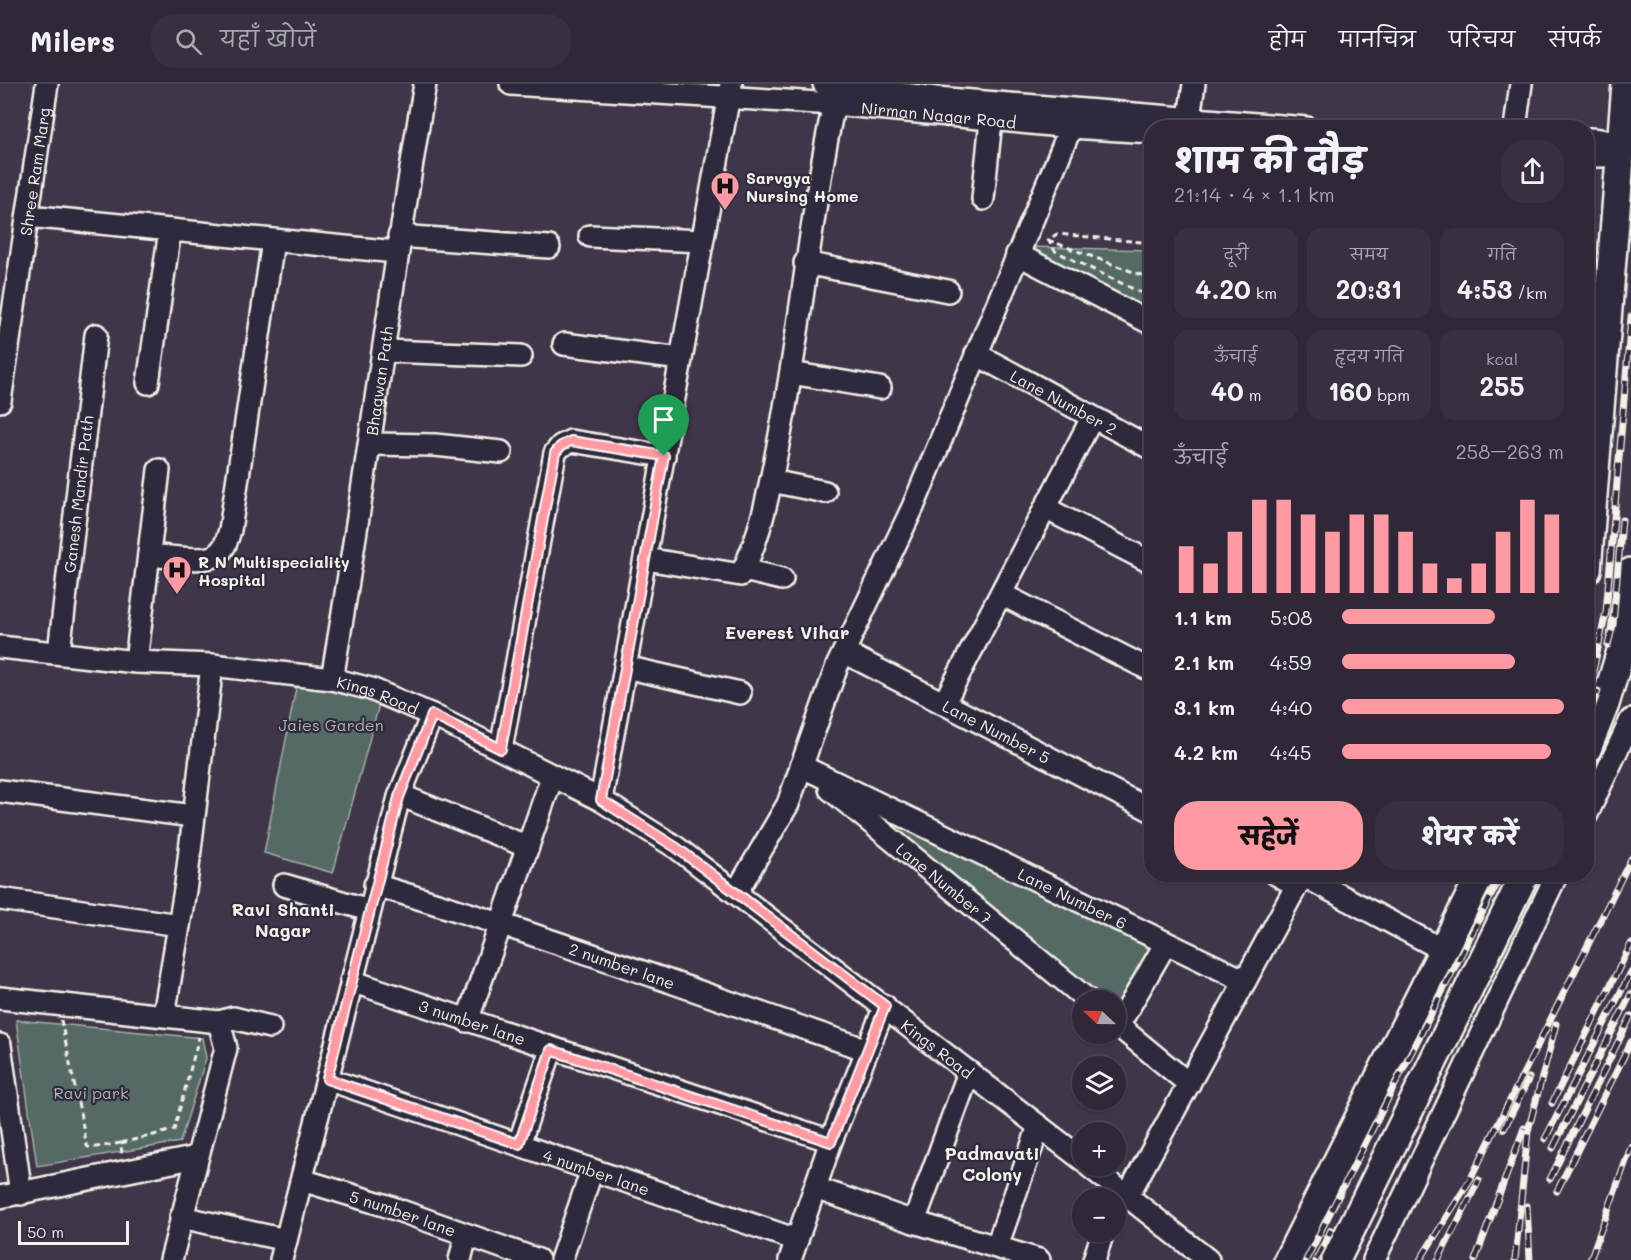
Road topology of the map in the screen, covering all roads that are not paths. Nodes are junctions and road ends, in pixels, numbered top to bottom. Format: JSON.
{"nodes":[{"id":1,"x":47,"y":84,"type":"edge"},
{"id":2,"x":425,"y":84,"type":"edge"},
{"id":3,"x":511,"y":84,"type":"edge"},
{"id":4,"x":824,"y":84,"type":"edge"},
{"id":5,"x":1194,"y":84,"type":"edge"},
{"id":6,"x":1521,"y":84,"type":"edge"},
{"id":7,"x":1626,"y":84,"type":"edge"},
{"id":8,"x":730,"y":91,"type":"edge"},
{"id":9,"x":869,"y":94,"type":"edge"},
{"id":10,"x":834,"y":104,"type":"junction"},
{"id":11,"x":992,"y":120,"type":"junction"},
{"id":12,"x":1159,"y":120,"type":"edge"},
{"id":13,"x":1189,"y":120,"type":"edge"},
{"id":14,"x":1516,"y":120,"type":"edge"},
{"id":15,"x":1071,"y":128,"type":"junction"},
{"id":16,"x":1144,"y":132,"type":"edge"},
{"id":17,"x":1594,"y":139,"type":"edge"},
{"id":18,"x":1625,"y":146,"type":"edge"},
{"id":19,"x":1594,"y":156,"type":"edge"},
{"id":20,"x":983,"y":199,"type":"dead end"},
{"id":21,"x":28,"y":216,"type":"junction"},
{"id":22,"x":170,"y":230,"type":"junction"},
{"id":23,"x":590,"y":236,"type":"dead end"},
{"id":24,"x":273,"y":241,"type":"junction"},
{"id":25,"x":702,"y":241,"type":"junction"},
{"id":26,"x":398,"y":244,"type":"junction"},
{"id":27,"x":549,"y":247,"type":"dead end"},
{"id":28,"x":1017,"y":254,"type":"junction"},
{"id":29,"x":806,"y":263,"type":"junction"},
{"id":30,"x":948,"y":291,"type":"dead end"},
{"id":31,"x":1144,"y":320,"type":"edge"},
{"id":32,"x":96,"y":335,"type":"dead end"},
{"id":33,"x":564,"y":344,"type":"dead end"},
{"id":34,"x":384,"y":351,"type":"junction"},
{"id":35,"x":976,"y":354,"type":"junction"},
{"id":36,"x":521,"y":356,"type":"dead end"},
{"id":37,"x":3,"y":357,"type":"edge"},
{"id":38,"x":681,"y":359,"type":"junction"},
{"id":39,"x":791,"y":373,"type":"junction"},
{"id":40,"x":148,"y":383,"type":"dead end"},
{"id":41,"x":880,"y":388,"type":"dead end"},
{"id":42,"x":0,"y":401,"type":"edge"},
{"id":43,"x":1594,"y":410,"type":"edge"},
{"id":44,"x":1092,"y":418,"type":"junction"},
{"id":45,"x":371,"y":444,"type":"junction"},
{"id":46,"x":1144,"y":445,"type":"edge"},
{"id":47,"x":501,"y":452,"type":"dead end"},
{"id":48,"x":664,"y":456,"type":"junction"},
{"id":49,"x":159,"y":470,"type":"dead end"},
{"id":50,"x":771,"y":481,"type":"junction"},
{"id":51,"x":825,"y":492,"type":"dead end"},
{"id":52,"x":1046,"y":508,"type":"junction"},
{"id":53,"x":149,"y":555,"type":"junction"},
{"id":54,"x":646,"y":559,"type":"junction"},
{"id":55,"x":1144,"y":560,"type":"edge"},
{"id":56,"x":744,"y":570,"type":"junction"},
{"id":57,"x":1631,"y":572,"type":"edge"},
{"id":58,"x":782,"y":579,"type":"dead end"},
{"id":59,"x":1001,"y":594,"type":"junction"},
{"id":60,"x":0,"y":647,"type":"edge"},
{"id":61,"x":59,"y":652,"type":"junction"},
{"id":62,"x":844,"y":652,"type":"junction"},
{"id":63,"x":136,"y":662,"type":"junction"},
{"id":64,"x":212,"y":664,"type":"junction"},
{"id":65,"x":1144,"y":667,"type":"edge"},
{"id":66,"x":625,"y":668,"type":"junction"},
{"id":67,"x":332,"y":679,"type":"junction"},
{"id":68,"x":740,"y":693,"type":"dead end"},
{"id":69,"x":944,"y":703,"type":"junction"},
{"id":70,"x":432,"y":715,"type":"junction"},
{"id":71,"x":1631,"y":720,"type":"edge"},
{"id":72,"x":1594,"y":732,"type":"edge"},
{"id":73,"x":501,"y":749,"type":"junction"},
{"id":74,"x":801,"y":766,"type":"junction"},
{"id":75,"x":552,"y":777,"type":"junction"},
{"id":76,"x":0,"y":791,"type":"edge"},
{"id":77,"x":400,"y":795,"type":"junction"},
{"id":78,"x":1594,"y":799,"type":"edge"},
{"id":79,"x":601,"y":800,"type":"junction"},
{"id":80,"x":1144,"y":806,"type":"edge"},
{"id":81,"x":193,"y":816,"type":"junction"},
{"id":82,"x":528,"y":847,"type":"junction"},
{"id":83,"x":1299,"y":882,"type":"edge"},
{"id":84,"x":1309,"y":882,"type":"edge"},
{"id":85,"x":1477,"y":882,"type":"edge"},
{"id":86,"x":1521,"y":882,"type":"edge"},
{"id":87,"x":1553,"y":882,"type":"edge"},
{"id":88,"x":284,"y":885,"type":"dead end"},
{"id":89,"x":375,"y":885,"type":"junction"},
{"id":90,"x":736,"y":893,"type":"junction"},
{"id":91,"x":0,"y":899,"type":"edge"},
{"id":92,"x":369,"y":910,"type":"junction"},
{"id":93,"x":503,"y":924,"type":"junction"},
{"id":94,"x":179,"y":925,"type":"junction"},
{"id":95,"x":1166,"y":943,"type":"junction"},
{"id":96,"x":1443,"y":950,"type":"junction"},
{"id":97,"x":351,"y":981,"type":"junction"},
{"id":98,"x":1245,"y":981,"type":"junction"},
{"id":99,"x":1076,"y":990,"type":"edge"},
{"id":100,"x":0,"y":998,"type":"edge"},
{"id":101,"x":885,"y":1006,"type":"junction"},
{"id":102,"x":1126,"y":1010,"type":"edge"},
{"id":103,"x":164,"y":1015,"type":"junction"},
{"id":104,"x":467,"y":1021,"type":"junction"},
{"id":105,"x":219,"y":1022,"type":"junction"},
{"id":106,"x":270,"y":1027,"type":"dead end"},
{"id":107,"x":1126,"y":1032,"type":"edge"},
{"id":108,"x":0,"y":1044,"type":"edge"},
{"id":109,"x":551,"y":1050,"type":"junction"},
{"id":110,"x":867,"y":1050,"type":"junction"},
{"id":111,"x":969,"y":1072,"type":"junction"},
{"id":112,"x":327,"y":1079,"type":"junction"},
{"id":113,"x":1189,"y":1084,"type":"junction"},
{"id":114,"x":3,"y":1093,"type":"edge"},
{"id":115,"x":1039,"y":1126,"type":"junction"},
{"id":116,"x":831,"y":1142,"type":"junction"},
{"id":117,"x":519,"y":1144,"type":"junction"},
{"id":118,"x":1072,"y":1152,"type":"edge"},
{"id":119,"x":197,"y":1156,"type":"junction"},
{"id":120,"x":592,"y":1170,"type":"junction"},
{"id":121,"x":1100,"y":1176,"type":"edge"},
{"id":122,"x":302,"y":1180,"type":"junction"},
{"id":123,"x":815,"y":1188,"type":"junction"},
{"id":124,"x":1113,"y":1188,"type":"edge"},
{"id":125,"x":1124,"y":1188,"type":"edge"},
{"id":126,"x":21,"y":1194,"type":"junction"},
{"id":127,"x":0,"y":1197,"type":"edge"},
{"id":128,"x":1126,"y":1199,"type":"edge"},
{"id":129,"x":182,"y":1217,"type":"junction"},
{"id":130,"x":914,"y":1222,"type":"junction"},
{"id":131,"x":466,"y":1236,"type":"junction"},
{"id":132,"x":1100,"y":1242,"type":"edge"},
{"id":133,"x":997,"y":1246,"type":"junction"},
{"id":134,"x":284,"y":1250,"type":"edge"},
{"id":135,"x":794,"y":1250,"type":"edge"},
{"id":136,"x":171,"y":1260,"type":"edge"},
{"id":137,"x":460,"y":1260,"type":"edge"},
{"id":138,"x":538,"y":1260,"type":"edge"},
{"id":139,"x":561,"y":1260,"type":"edge"},
{"id":140,"x":1039,"y":1260,"type":"edge"},
{"id":141,"x":1094,"y":1260,"type":"edge"},
{"id":142,"x":1207,"y":1260,"type":"edge"},
{"id":143,"x":1288,"y":1260,"type":"edge"},
{"id":144,"x":1336,"y":1260,"type":"edge"},
{"id":145,"x":1374,"y":1260,"type":"edge"}],
"edges":[{"from":1,"to":21,"type":"street","name":"Shree Ram Marg"},
{"from":2,"to":26,"type":"street","name":"Bhagwan Path"},
{"from":3,"to":8,"type":"street","name":"Nirman Nagar Road"},
{"from":4,"to":9,"type":"street","name":"Nirman Nagar Road"},
{"from":5,"to":13,"type":"street"},
{"from":6,"to":14,"type":"street"},
{"from":7,"to":18,"type":"main road"},
{"from":8,"to":10,"type":"street","name":"Nirman Nagar Road"},
{"from":8,"to":25,"type":"street"},
{"from":9,"to":10,"type":"street","name":"Nirman Nagar Road"},
{"from":9,"to":11,"type":"street","name":"Nirman Nagar Road"},
{"from":9,"to":12,"type":"street","name":"Nirman Nagar Road"},
{"from":10,"to":29,"type":"street"},
{"from":11,"to":15,"type":"street","name":"Nirman Nagar Road"},
{"from":11,"to":20,"type":"street"},
{"from":15,"to":16,"type":"street","name":"Nirman Nagar Road"},
{"from":15,"to":28,"type":"street"},
{"from":17,"to":18,"type":"street"},
{"from":18,"to":19,"type":"street"},
{"from":18,"to":43,"type":"main road"},
{"from":21,"to":22,"type":"street"},
{"from":21,"to":37,"type":"street","name":"Shree Ram Marg"},
{"from":22,"to":24,"type":"street"},
{"from":22,"to":40,"type":"street"},
{"from":23,"to":25,"type":"street"},
{"from":24,"to":26,"type":"street"},
{"from":24,"to":53,"type":"street"},
{"from":25,"to":38,"type":"street"},
{"from":26,"to":27,"type":"street"},
{"from":26,"to":34,"type":"street","name":"Bhagwan Path"},
{"from":28,"to":31,"type":"street"},
{"from":28,"to":35,"type":"street"},
{"from":29,"to":30,"type":"street"},
{"from":29,"to":39,"type":"street"},
{"from":32,"to":61,"type":"street","name":"Ganesh Mandir Path"},
{"from":33,"to":38,"type":"street"},
{"from":34,"to":36,"type":"street"},
{"from":34,"to":45,"type":"street","name":"Bhagwan Path"},
{"from":35,"to":44,"type":"street","name":"Lane Number 2"},
{"from":35,"to":62,"type":"street"},
{"from":37,"to":42,"type":"street","name":"Shree Ram Marg"},
{"from":38,"to":48,"type":"street"},
{"from":39,"to":41,"type":"street"},
{"from":39,"to":50,"type":"street"},
{"from":44,"to":46,"type":"street","name":"Lane Number 2"},
{"from":44,"to":52,"type":"street"},
{"from":45,"to":47,"type":"street"},
{"from":45,"to":67,"type":"street","name":"Bhagwan Path"},
{"from":48,"to":54,"type":"street"},
{"from":48,"to":73,"type":"street"},
{"from":49,"to":53,"type":"street"},
{"from":50,"to":51,"type":"street"},
{"from":50,"to":56,"type":"street"},
{"from":52,"to":55,"type":"street"},
{"from":52,"to":59,"type":"street"},
{"from":53,"to":63,"type":"street"},
{"from":54,"to":56,"type":"street"},
{"from":54,"to":66,"type":"street"},
{"from":56,"to":58,"type":"street"},
{"from":57,"to":72,"type":"main road"},
{"from":59,"to":65,"type":"street"},
{"from":59,"to":69,"type":"street"},
{"from":60,"to":61,"type":"street","name":"Kings Road"},
{"from":61,"to":63,"type":"street","name":"Kings Road"},
{"from":62,"to":69,"type":"street","name":"Lane Number 5"},
{"from":62,"to":74,"type":"street"},
{"from":63,"to":64,"type":"street","name":"Kings Road"},
{"from":64,"to":67,"type":"street","name":"Kings Road"},
{"from":64,"to":81,"type":"street"},
{"from":66,"to":68,"type":"street"},
{"from":66,"to":79,"type":"street"},
{"from":67,"to":70,"type":"street","name":"Kings Road"},
{"from":69,"to":80,"type":"street","name":"Lane Number 5"},
{"from":70,"to":73,"type":"street","name":"Kings Road"},
{"from":70,"to":77,"type":"street"},
{"from":71,"to":78,"type":"street"},
{"from":73,"to":75,"type":"street","name":"Kings Road"},
{"from":74,"to":90,"type":"street"},
{"from":74,"to":95,"type":"street","name":"Lane Number 6"},
{"from":74,"to":99,"type":"street","name":"Lane Number 7"},
{"from":75,"to":79,"type":"street","name":"Kings Road"},
{"from":75,"to":82,"type":"street"},
{"from":76,"to":81,"type":"street"},
{"from":77,"to":82,"type":"street"},
{"from":77,"to":89,"type":"street"},
{"from":79,"to":90,"type":"street","name":"Kings Road"},
{"from":81,"to":94,"type":"street"},
{"from":82,"to":93,"type":"street"},
{"from":83,"to":98,"type":"street"},
{"from":84,"to":96,"type":"street"},
{"from":85,"to":96,"type":"main road"},
{"from":86,"to":144,"type":"main road"},
{"from":87,"to":145,"type":"street"},
{"from":88,"to":92,"type":"street"},
{"from":89,"to":92,"type":"street"},
{"from":89,"to":93,"type":"street","name":"2 number lane"},
{"from":90,"to":101,"type":"street","name":"Kings Road"},
{"from":91,"to":94,"type":"street"},
{"from":92,"to":97,"type":"street"},
{"from":93,"to":104,"type":"street"},
{"from":93,"to":110,"type":"street","name":"2 number lane"},
{"from":94,"to":103,"type":"street"},
{"from":95,"to":98,"type":"street","name":"Lane Number 6"},
{"from":95,"to":102,"type":"street"},
{"from":96,"to":143,"type":"main road"},
{"from":97,"to":104,"type":"street","name":"3 number lane"},
{"from":97,"to":112,"type":"street"},
{"from":98,"to":113,"type":"street"},
{"from":100,"to":103,"type":"street"},
{"from":101,"to":110,"type":"street"},
{"from":101,"to":111,"type":"street","name":"Kings Road"},
{"from":103,"to":105,"type":"street"},
{"from":104,"to":109,"type":"street","name":"3 number lane"},
{"from":105,"to":106,"type":"street"},
{"from":105,"to":119,"type":"street"},
{"from":107,"to":113,"type":"street"},
{"from":108,"to":114,"type":"street"},
{"from":109,"to":116,"type":"street","name":"3 number lane"},
{"from":109,"to":117,"type":"street"},
{"from":110,"to":116,"type":"street"},
{"from":111,"to":115,"type":"street","name":"Kings Road"},
{"from":111,"to":130,"type":"street"},
{"from":112,"to":117,"type":"street","name":"4 number lane"},
{"from":112,"to":122,"type":"street"},
{"from":113,"to":125,"type":"street"},
{"from":114,"to":126,"type":"street"},
{"from":115,"to":118,"type":"street","name":"Kings Road"},
{"from":115,"to":133,"type":"street"},
{"from":116,"to":123,"type":"street"},
{"from":117,"to":120,"type":"street","name":"4 number lane"},
{"from":119,"to":126,"type":"street"},
{"from":119,"to":129,"type":"street"},
{"from":120,"to":135,"type":"street","name":"4 number lane"},
{"from":120,"to":139,"type":"street"},
{"from":121,"to":124,"type":"street"},
{"from":122,"to":131,"type":"street","name":"5 number lane"},
{"from":122,"to":134,"type":"street"},
{"from":123,"to":130,"type":"street"},
{"from":123,"to":135,"type":"street"},
{"from":126,"to":127,"type":"street"},
{"from":128,"to":142,"type":"street"},
{"from":129,"to":134,"type":"street"},
{"from":129,"to":136,"type":"street"},
{"from":130,"to":133,"type":"street"},
{"from":131,"to":137,"type":"street"},
{"from":131,"to":138,"type":"street","name":"5 number lane"},
{"from":132,"to":141,"type":"street"},
{"from":133,"to":140,"type":"street"}]}
